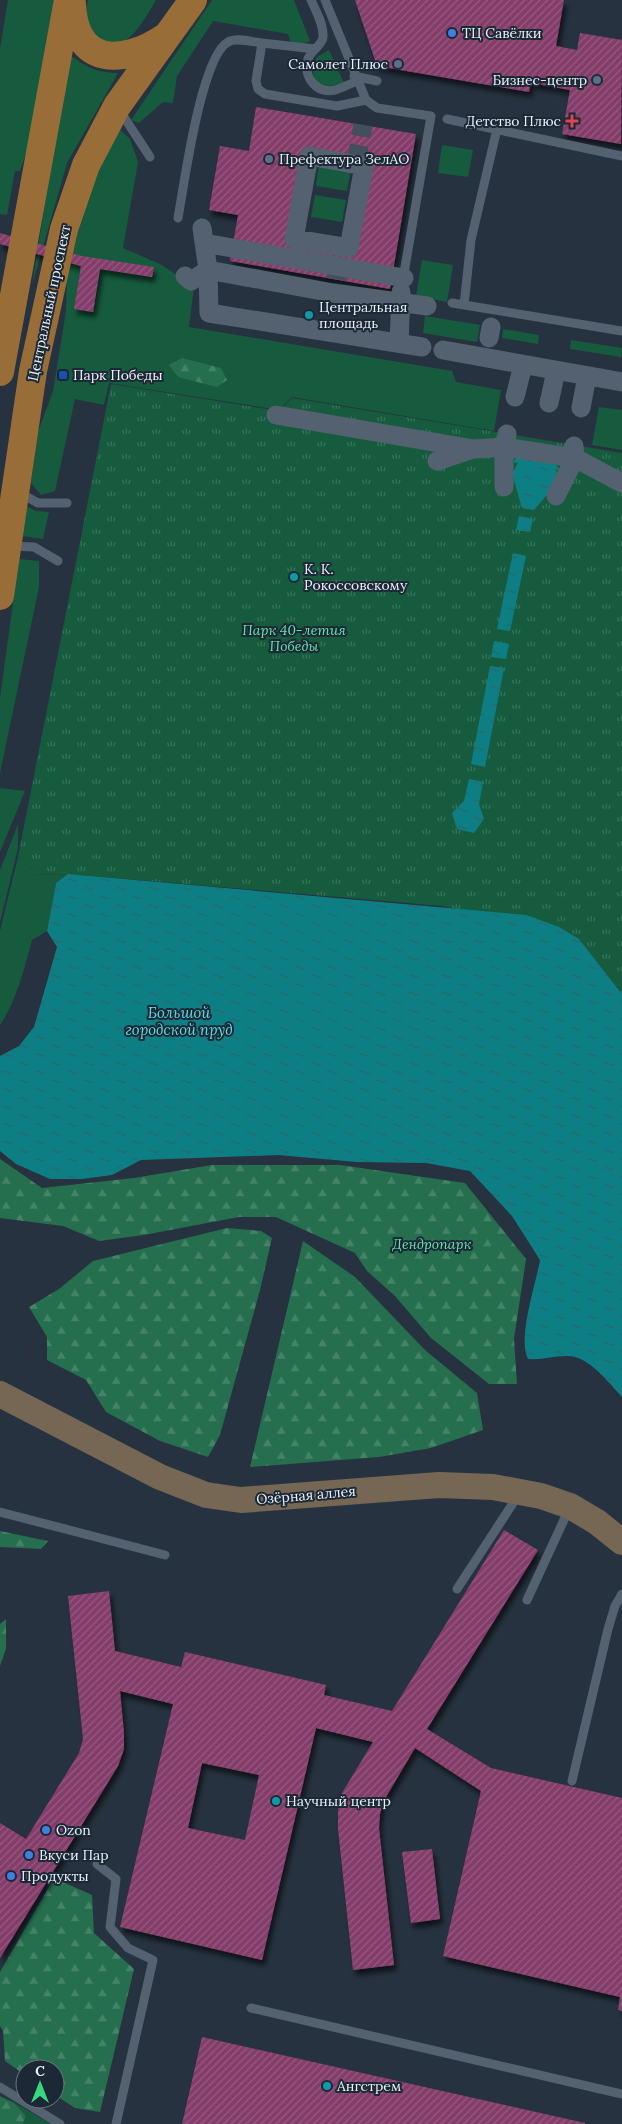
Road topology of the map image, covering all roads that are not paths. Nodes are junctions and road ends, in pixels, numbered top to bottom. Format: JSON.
{"nodes":[{"id":1,"x":70,"y":0,"type":"edge"},
{"id":2,"x":193,"y":0,"type":"edge"},
{"id":3,"x":311,"y":0,"type":"edge"},
{"id":4,"x":325,"y":0,"type":"edge"},
{"id":5,"x":170,"y":35,"type":"junction"},
{"id":6,"x":262,"y":44,"type":"junction"},
{"id":7,"x":315,"y":48,"type":"junction"},
{"id":8,"x":355,"y":78,"type":"junction"},
{"id":9,"x":377,"y":81,"type":"dead end"},
{"id":10,"x":366,"y":100,"type":"junction"},
{"id":11,"x":117,"y":106,"type":"junction"},
{"id":12,"x":447,"y":119,"type":"dead end"},
{"id":13,"x":497,"y":130,"type":"junction"},
{"id":14,"x":622,"y":156,"type":"edge"},
{"id":15,"x":150,"y":157,"type":"dead end"},
{"id":16,"x":178,"y":218,"type":"dead end"},
{"id":17,"x":342,"y":247,"type":"joint"},
{"id":18,"x":208,"y":270,"type":"junction"},
{"id":19,"x":185,"y":276,"type":"dead end"},
{"id":20,"x":401,"y":291,"type":"junction"},
{"id":21,"x":452,"y":302,"type":"dead end"},
{"id":22,"x":464,"y":304,"type":"junction"},
{"id":23,"x":427,"y":306,"type":"dead end"},
{"id":24,"x":5,"y":318,"type":"edge"},
{"id":25,"x":622,"y":330,"type":"edge"},
{"id":26,"x":399,"y":343,"type":"junction"},
{"id":27,"x":422,"y":347,"type":"dead end"},
{"id":28,"x":443,"y":350,"type":"dead end"},
{"id":29,"x":523,"y":365,"type":"junction"},
{"id":30,"x":556,"y":371,"type":"junction"},
{"id":31,"x":0,"y":372,"type":"edge"},
{"id":32,"x":587,"y":376,"type":"junction"},
{"id":33,"x":622,"y":382,"type":"edge"},
{"id":34,"x":515,"y":397,"type":"dead end"},
{"id":35,"x":550,"y":403,"type":"dead end"},
{"id":36,"x":581,"y":408,"type":"dead end"},
{"id":37,"x":280,"y":420,"type":"dead end"},
{"id":38,"x":505,"y":441,"type":"junction"},
{"id":39,"x":474,"y":449,"type":"junction"},
{"id":40,"x":574,"y":452,"type":"junction"},
{"id":41,"x":437,"y":461,"type":"dead end"},
{"id":42,"x":622,"y":483,"type":"edge"},
{"id":43,"x":504,"y":487,"type":"dead end"},
{"id":44,"x":14,"y":490,"type":"junction"},
{"id":45,"x":556,"y":496,"type":"dead end"},
{"id":46,"x":67,"y":503,"type":"dead end"},
{"id":47,"x":7,"y":545,"type":"junction"},
{"id":48,"x":58,"y":561,"type":"dead end"},
{"id":49,"x":0,"y":596,"type":"edge"},
{"id":50,"x":0,"y":1394,"type":"edge"},
{"id":51,"x":521,"y":1492,"type":"junction"},
{"id":52,"x":570,"y":1506,"type":"junction"},
{"id":53,"x":0,"y":1512,"type":"edge"},
{"id":54,"x":622,"y":1542,"type":"edge"},
{"id":55,"x":165,"y":1555,"type":"dead end"},
{"id":56,"x":457,"y":1589,"type":"dead end"},
{"id":57,"x":622,"y":1594,"type":"edge"},
{"id":58,"x":527,"y":1600,"type":"dead end"},
{"id":59,"x":572,"y":1781,"type":"dead end"},
{"id":60,"x":97,"y":1864,"type":"dead end"},
{"id":61,"x":251,"y":2008,"type":"dead end"},
{"id":62,"x":0,"y":2087,"type":"edge"},
{"id":63,"x":622,"y":2094,"type":"edge"},
{"id":64,"x":60,"y":2124,"type":"edge"},
{"id":65,"x":116,"y":2124,"type":"edge"}],
"edges":[{"from":1,"to":5,"type":"main road","name":"Центральный проспект"},
{"from":1,"to":24,"type":"main road","name":"Центральный проспект"},
{"from":2,"to":5,"type":"main road","name":"Центральный проспект"},
{"from":3,"to":7,"type":"lane"},
{"from":4,"to":8,"type":"lane"},
{"from":5,"to":11,"type":"main road","name":"Центральный проспект"},
{"from":6,"to":7,"type":"lane"},
{"from":6,"to":10,"type":"lane"},
{"from":6,"to":16,"type":"lane"},
{"from":7,"to":8,"type":"lane"},
{"from":8,"to":9,"type":"lane"},
{"from":8,"to":10,"type":"lane"},
{"from":10,"to":20,"type":"lane"},
{"from":11,"to":15,"type":"lane"},
{"from":11,"to":44,"type":"main road","name":"Центральный проспект"},
{"from":12,"to":13,"type":"lane"},
{"from":13,"to":14,"type":"lane"},
{"from":13,"to":22,"type":"lane"},
{"from":17,"to":17,"type":"street"},
{"from":18,"to":19,"type":"street"},
{"from":18,"to":20,"type":"street"},
{"from":18,"to":20,"type":"street"},
{"from":18,"to":26,"type":"street"},
{"from":20,"to":23,"type":"street"},
{"from":20,"to":26,"type":"street"},
{"from":21,"to":22,"type":"lane"},
{"from":22,"to":25,"type":"lane"},
{"from":24,"to":31,"type":"main road","name":"Центральный проспект"},
{"from":26,"to":27,"type":"street"},
{"from":28,"to":29,"type":"street"},
{"from":29,"to":30,"type":"street"},
{"from":29,"to":34,"type":"street"},
{"from":30,"to":32,"type":"street"},
{"from":30,"to":35,"type":"street"},
{"from":32,"to":33,"type":"street"},
{"from":32,"to":36,"type":"street"},
{"from":37,"to":39,"type":"street"},
{"from":38,"to":39,"type":"street"},
{"from":38,"to":40,"type":"street"},
{"from":38,"to":43,"type":"street"},
{"from":39,"to":41,"type":"street"},
{"from":40,"to":42,"type":"street"},
{"from":40,"to":45,"type":"street"},
{"from":44,"to":46,"type":"lane"},
{"from":44,"to":47,"type":"main road","name":"Центральный проспект"},
{"from":47,"to":48,"type":"lane"},
{"from":47,"to":49,"type":"main road","name":"Центральный проспект"},
{"from":50,"to":51,"type":"street","name":"Озёрная аллея"},
{"from":51,"to":52,"type":"street","name":"Озёрная аллея"},
{"from":51,"to":56,"type":"lane"},
{"from":52,"to":54,"type":"street","name":"Озёрная аллея"},
{"from":52,"to":58,"type":"lane"},
{"from":53,"to":55,"type":"lane"},
{"from":57,"to":59,"type":"lane"},
{"from":60,"to":65,"type":"lane"},
{"from":61,"to":63,"type":"lane"},
{"from":62,"to":64,"type":"lane"}]}
